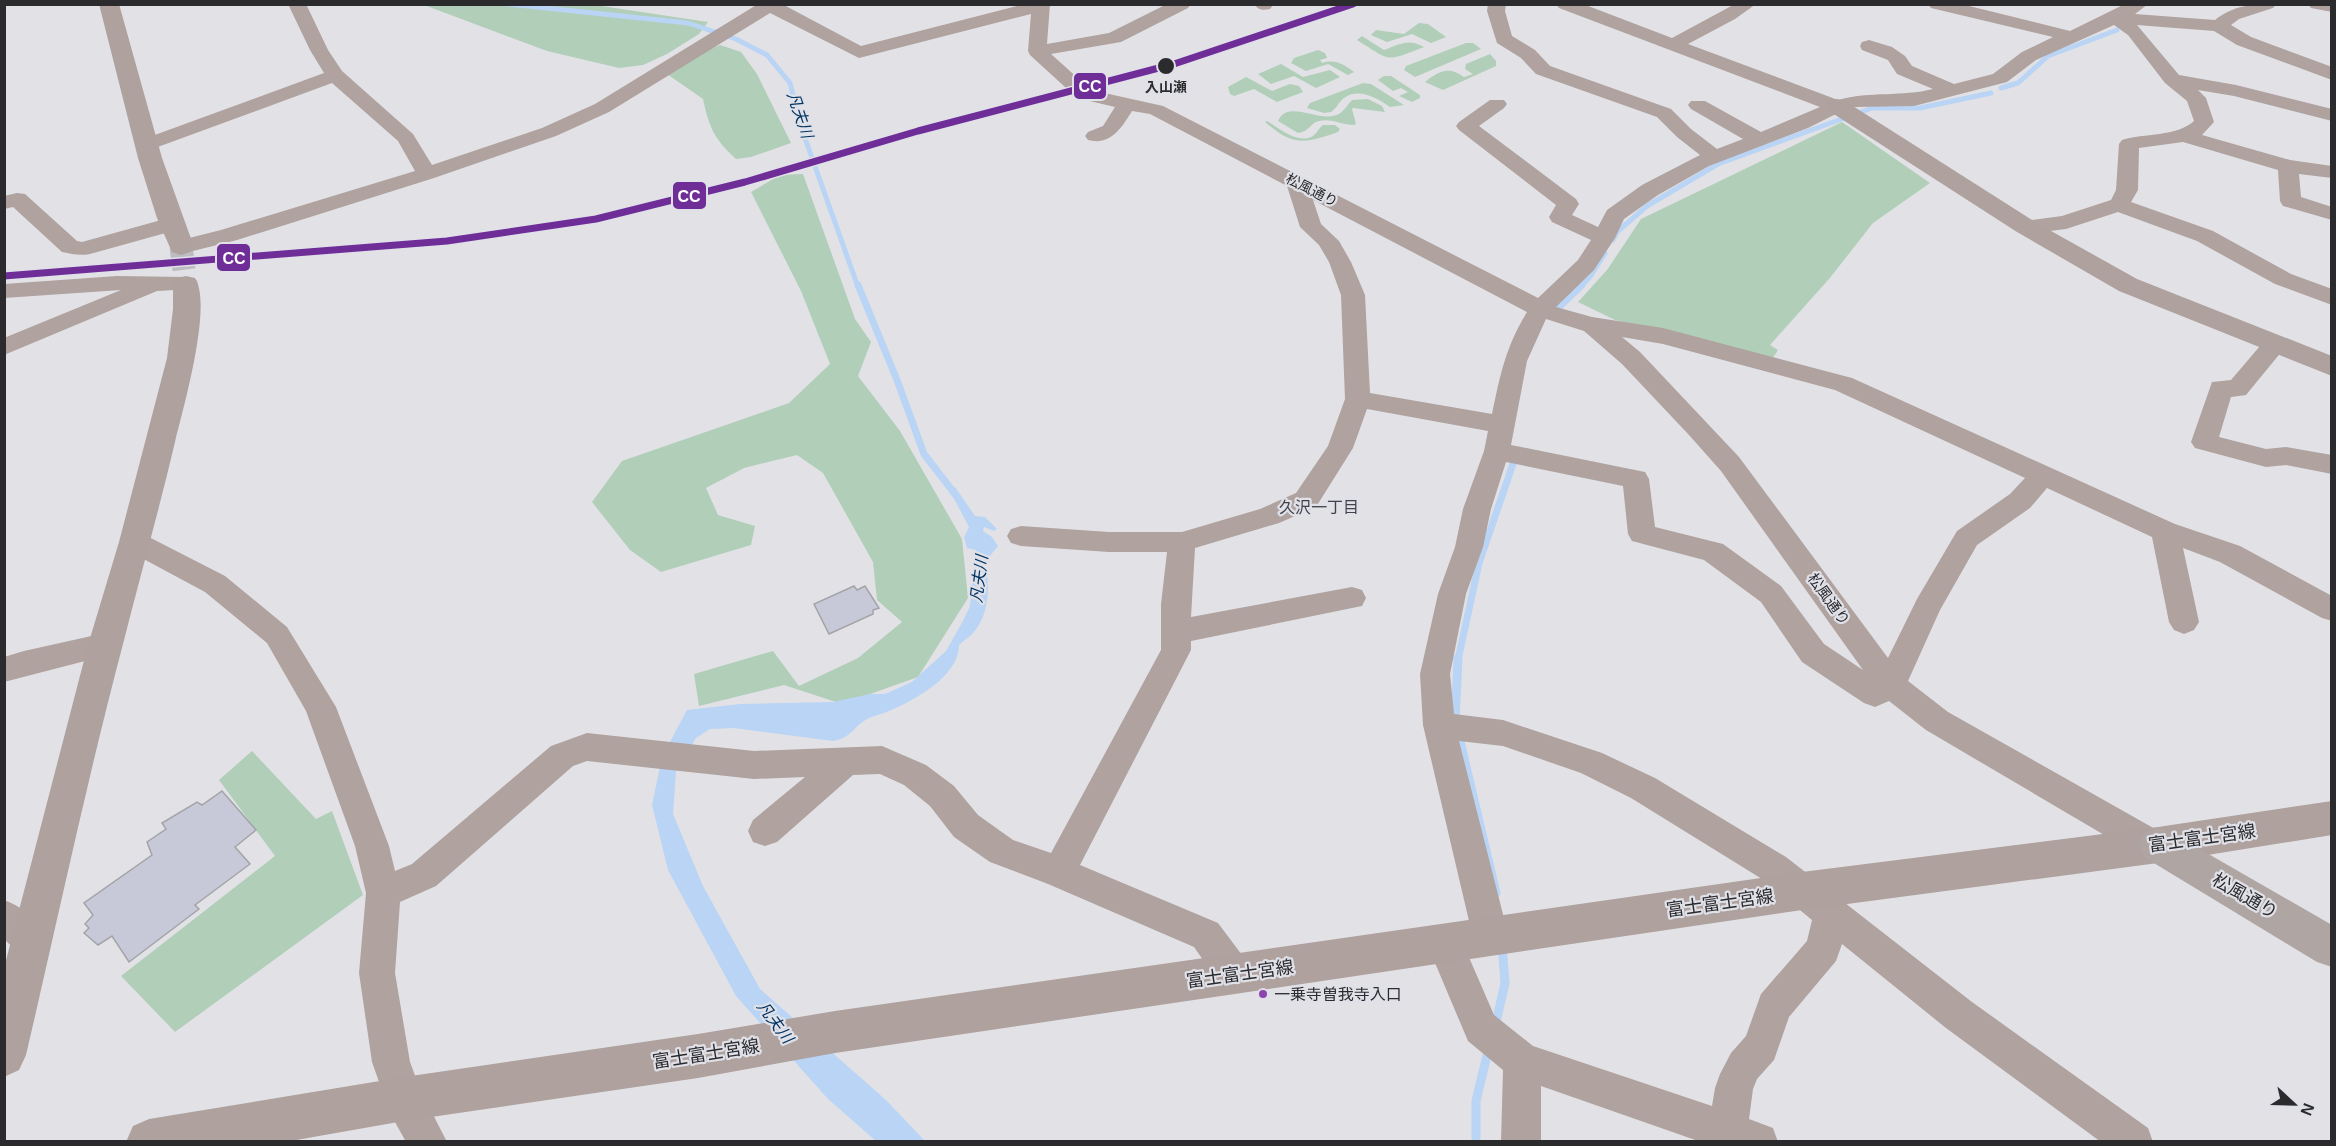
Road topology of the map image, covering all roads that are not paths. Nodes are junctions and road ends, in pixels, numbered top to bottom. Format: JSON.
{"nodes":[{"id":1,"x":109,"y":4,"type":"edge"},
{"id":2,"x":297,"y":4,"type":"edge"},
{"id":3,"x":1182,"y":4,"type":"edge"},
{"id":4,"x":1497,"y":4,"type":"edge"},
{"id":5,"x":1565,"y":4,"type":"edge"},
{"id":6,"x":1747,"y":4,"type":"edge"},
{"id":7,"x":1936,"y":4,"type":"edge"},
{"id":8,"x":2139,"y":4,"type":"edge"},
{"id":9,"x":2267,"y":4,"type":"edge"},
{"id":10,"x":2317,"y":4,"type":"edge"},
{"id":11,"x":770,"y":5,"type":"edge"},
{"id":12,"x":1041,"y":5,"type":"edge"},
{"id":13,"x":1961,"y":7,"type":"edge"},
{"id":14,"x":2331,"y":7,"type":"edge"},
{"id":15,"x":2115,"y":17,"type":"junction"},
{"id":16,"x":2219,"y":26,"type":"junction"},
{"id":17,"x":2074,"y":38,"type":"junction"},
{"id":18,"x":1673,"y":45,"type":"junction"},
{"id":19,"x":1869,"y":46,"type":"dead end"},
{"id":20,"x":1037,"y":51,"type":"junction"},
{"id":21,"x":2331,"y":74,"type":"edge"},
{"id":22,"x":335,"y":75,"type":"junction"},
{"id":23,"x":2172,"y":79,"type":"junction"},
{"id":24,"x":1954,"y":91,"type":"junction"},
{"id":25,"x":1126,"y":104,"type":"junction"},
{"id":26,"x":1497,"y":104,"type":"dead end"},
{"id":27,"x":1698,"y":105,"type":"dead end"},
{"id":28,"x":1846,"y":112,"type":"junction"},
{"id":29,"x":2331,"y":114,"type":"edge"},
{"id":30,"x":1095,"y":136,"type":"dead end"},
{"id":31,"x":2187,"y":137,"type":"junction"},
{"id":32,"x":1758,"y":139,"type":"junction"},
{"id":33,"x":148,"y":144,"type":"junction"},
{"id":34,"x":1715,"y":157,"type":"junction"},
{"id":35,"x":2288,"y":166,"type":"junction"},
{"id":36,"x":2331,"y":172,"type":"edge"},
{"id":37,"x":426,"y":174,"type":"junction"},
{"id":38,"x":1296,"y":182,"type":"junction"},
{"id":39,"x":4,"y":204,"type":"edge"},
{"id":40,"x":2119,"y":205,"type":"junction"},
{"id":41,"x":2331,"y":214,"type":"edge"},
{"id":42,"x":172,"y":224,"type":"junction"},
{"id":43,"x":2026,"y":227,"type":"junction"},
{"id":44,"x":1604,"y":238,"type":"junction"},
{"id":45,"x":181,"y":247,"type":"joint"},
{"id":46,"x":171,"y":284,"type":"junction"},
{"id":47,"x":4,"y":291,"type":"edge"},
{"id":48,"x":2331,"y":298,"type":"edge"},
{"id":49,"x":1562,"y":316,"type":"junction"},
{"id":50,"x":2275,"y":345,"type":"junction"},
{"id":51,"x":4,"y":347,"type":"edge"},
{"id":52,"x":2331,"y":367,"type":"edge"},
{"id":53,"x":1358,"y":399,"type":"junction"},
{"id":54,"x":1500,"y":438,"type":"junction"},
{"id":55,"x":2331,"y":465,"type":"edge"},
{"id":56,"x":2044,"y":476,"type":"junction"},
{"id":57,"x":2165,"y":531,"type":"junction"},
{"id":58,"x":1021,"y":536,"type":"dead end"},
{"id":59,"x":135,"y":542,"type":"junction"},
{"id":60,"x":1182,"y":542,"type":"junction"},
{"id":61,"x":1352,"y":598,"type":"dead end"},
{"id":62,"x":2331,"y":610,"type":"edge"},
{"id":63,"x":2184,"y":622,"type":"dead end"},
{"id":64,"x":1176,"y":632,"type":"junction"},
{"id":65,"x":105,"y":645,"type":"junction"},
{"id":66,"x":4,"y":670,"type":"edge"},
{"id":67,"x":1891,"y":685,"type":"junction"},
{"id":68,"x":1456,"y":727,"type":"junction"},
{"id":69,"x":845,"y":762,"type":"junction"},
{"id":70,"x":2331,"y":818,"type":"edge"},
{"id":71,"x":765,"y":831,"type":"dead end"},
{"id":72,"x":2155,"y":845,"type":"junction"},
{"id":73,"x":1059,"y":872,"type":"junction"},
{"id":74,"x":383,"y":893,"type":"junction"},
{"id":75,"x":1816,"y":903,"type":"junction"},
{"id":76,"x":4,"y":916,"type":"edge"},
{"id":77,"x":1491,"y":938,"type":"junction"},
{"id":78,"x":33,"y":942,"type":"junction"},
{"id":79,"x":1445,"y":944,"type":"junction"},
{"id":80,"x":2331,"y":948,"type":"edge"},
{"id":81,"x":1235,"y":975,"type":"junction"},
{"id":82,"x":4,"y":1054,"type":"edge"},
{"id":83,"x":1522,"y":1061,"type":"junction"},
{"id":84,"x":404,"y":1099,"type":"junction"},
{"id":85,"x":1743,"y":1136,"type":"edge"},
{"id":86,"x":149,"y":1142,"type":"edge"},
{"id":87,"x":428,"y":1142,"type":"edge"},
{"id":88,"x":1521,"y":1142,"type":"edge"},
{"id":89,"x":2134,"y":1142,"type":"edge"}],
"edges":[{"from":1,"to":33,"type":"street"},
{"from":2,"to":22,"type":"street"},
{"from":3,"to":20,"type":"street"},
{"from":4,"to":34,"type":"street"},
{"from":5,"to":18,"type":"street"},
{"from":6,"to":18,"type":"street"},
{"from":7,"to":13,"type":"street"},
{"from":8,"to":15,"type":"street"},
{"from":9,"to":16,"type":"street"},
{"from":10,"to":14,"type":"street"},
{"from":11,"to":12,"type":"street"},
{"from":11,"to":37,"type":"street"},
{"from":12,"to":20,"type":"street"},
{"from":13,"to":17,"type":"street"},
{"from":15,"to":16,"type":"street"},
{"from":15,"to":17,"type":"street"},
{"from":15,"to":23,"type":"street"},
{"from":16,"to":21,"type":"street"},
{"from":17,"to":24,"type":"street"},
{"from":18,"to":28,"type":"street"},
{"from":19,"to":24,"type":"street"},
{"from":20,"to":25,"type":"street","name":"松風通り"},
{"from":22,"to":33,"type":"street"},
{"from":22,"to":37,"type":"street"},
{"from":23,"to":29,"type":"street"},
{"from":23,"to":31,"type":"street"},
{"from":24,"to":28,"type":"street"},
{"from":25,"to":30,"type":"street"},
{"from":25,"to":38,"type":"street","name":"松風通り"},
{"from":26,"to":44,"type":"street"},
{"from":27,"to":32,"type":"street"},
{"from":28,"to":32,"type":"street"},
{"from":28,"to":43,"type":"street"},
{"from":31,"to":35,"type":"street"},
{"from":31,"to":40,"type":"street"},
{"from":32,"to":34,"type":"street"},
{"from":33,"to":42,"type":"street"},
{"from":34,"to":44,"type":"street"},
{"from":35,"to":36,"type":"street"},
{"from":35,"to":41,"type":"street"},
{"from":37,"to":45,"type":"street"},
{"from":38,"to":49,"type":"street","name":"松風通り"},
{"from":38,"to":53,"type":"street"},
{"from":39,"to":42,"type":"street"},
{"from":40,"to":43,"type":"street"},
{"from":40,"to":48,"type":"street"},
{"from":42,"to":45,"type":"street"},
{"from":43,"to":50,"type":"street"},
{"from":44,"to":49,"type":"street"},
{"from":46,"to":47,"type":"street"},
{"from":46,"to":51,"type":"street"},
{"from":46,"to":59,"type":"street"},
{"from":49,"to":54,"type":"street"},
{"from":49,"to":56,"type":"street"},
{"from":49,"to":67,"type":"street","name":"松風通り"},
{"from":50,"to":52,"type":"street"},
{"from":50,"to":55,"type":"street"},
{"from":53,"to":54,"type":"street"},
{"from":53,"to":60,"type":"street"},
{"from":54,"to":67,"type":"street"},
{"from":54,"to":68,"type":"street"},
{"from":56,"to":57,"type":"street"},
{"from":56,"to":67,"type":"street"},
{"from":57,"to":62,"type":"street"},
{"from":57,"to":63,"type":"street"},
{"from":58,"to":60,"type":"street"},
{"from":59,"to":65,"type":"street"},
{"from":59,"to":74,"type":"street"},
{"from":60,"to":64,"type":"street"},
{"from":61,"to":64,"type":"street"},
{"from":64,"to":73,"type":"street"},
{"from":65,"to":66,"type":"street"},
{"from":65,"to":78,"type":"street"},
{"from":67,"to":72,"type":"street","name":"松風通り"},
{"from":68,"to":75,"type":"street"},
{"from":68,"to":77,"type":"street"},
{"from":69,"to":71,"type":"street"},
{"from":69,"to":73,"type":"street"},
{"from":69,"to":74,"type":"street"},
{"from":70,"to":72,"type":"street","name":"富士富士宮線"},
{"from":72,"to":75,"type":"street","name":"富士富士宮線"},
{"from":72,"to":80,"type":"main road","name":"松風通り"},
{"from":73,"to":81,"type":"street"},
{"from":74,"to":84,"type":"street"},
{"from":75,"to":77,"type":"street","name":"富士富士宮線"},
{"from":75,"to":85,"type":"street"},
{"from":75,"to":89,"type":"street"},
{"from":76,"to":78,"type":"street"},
{"from":77,"to":79,"type":"street","name":"富士富士宮線"},
{"from":78,"to":82,"type":"street"},
{"from":79,"to":81,"type":"street","name":"富士富士宮線"},
{"from":79,"to":83,"type":"street"},
{"from":81,"to":84,"type":"street","name":"富士富士宮線"},
{"from":83,"to":85,"type":"street"},
{"from":83,"to":88,"type":"street"},
{"from":84,"to":86,"type":"street","name":"富士富士宮線"},
{"from":84,"to":87,"type":"street"}]}
